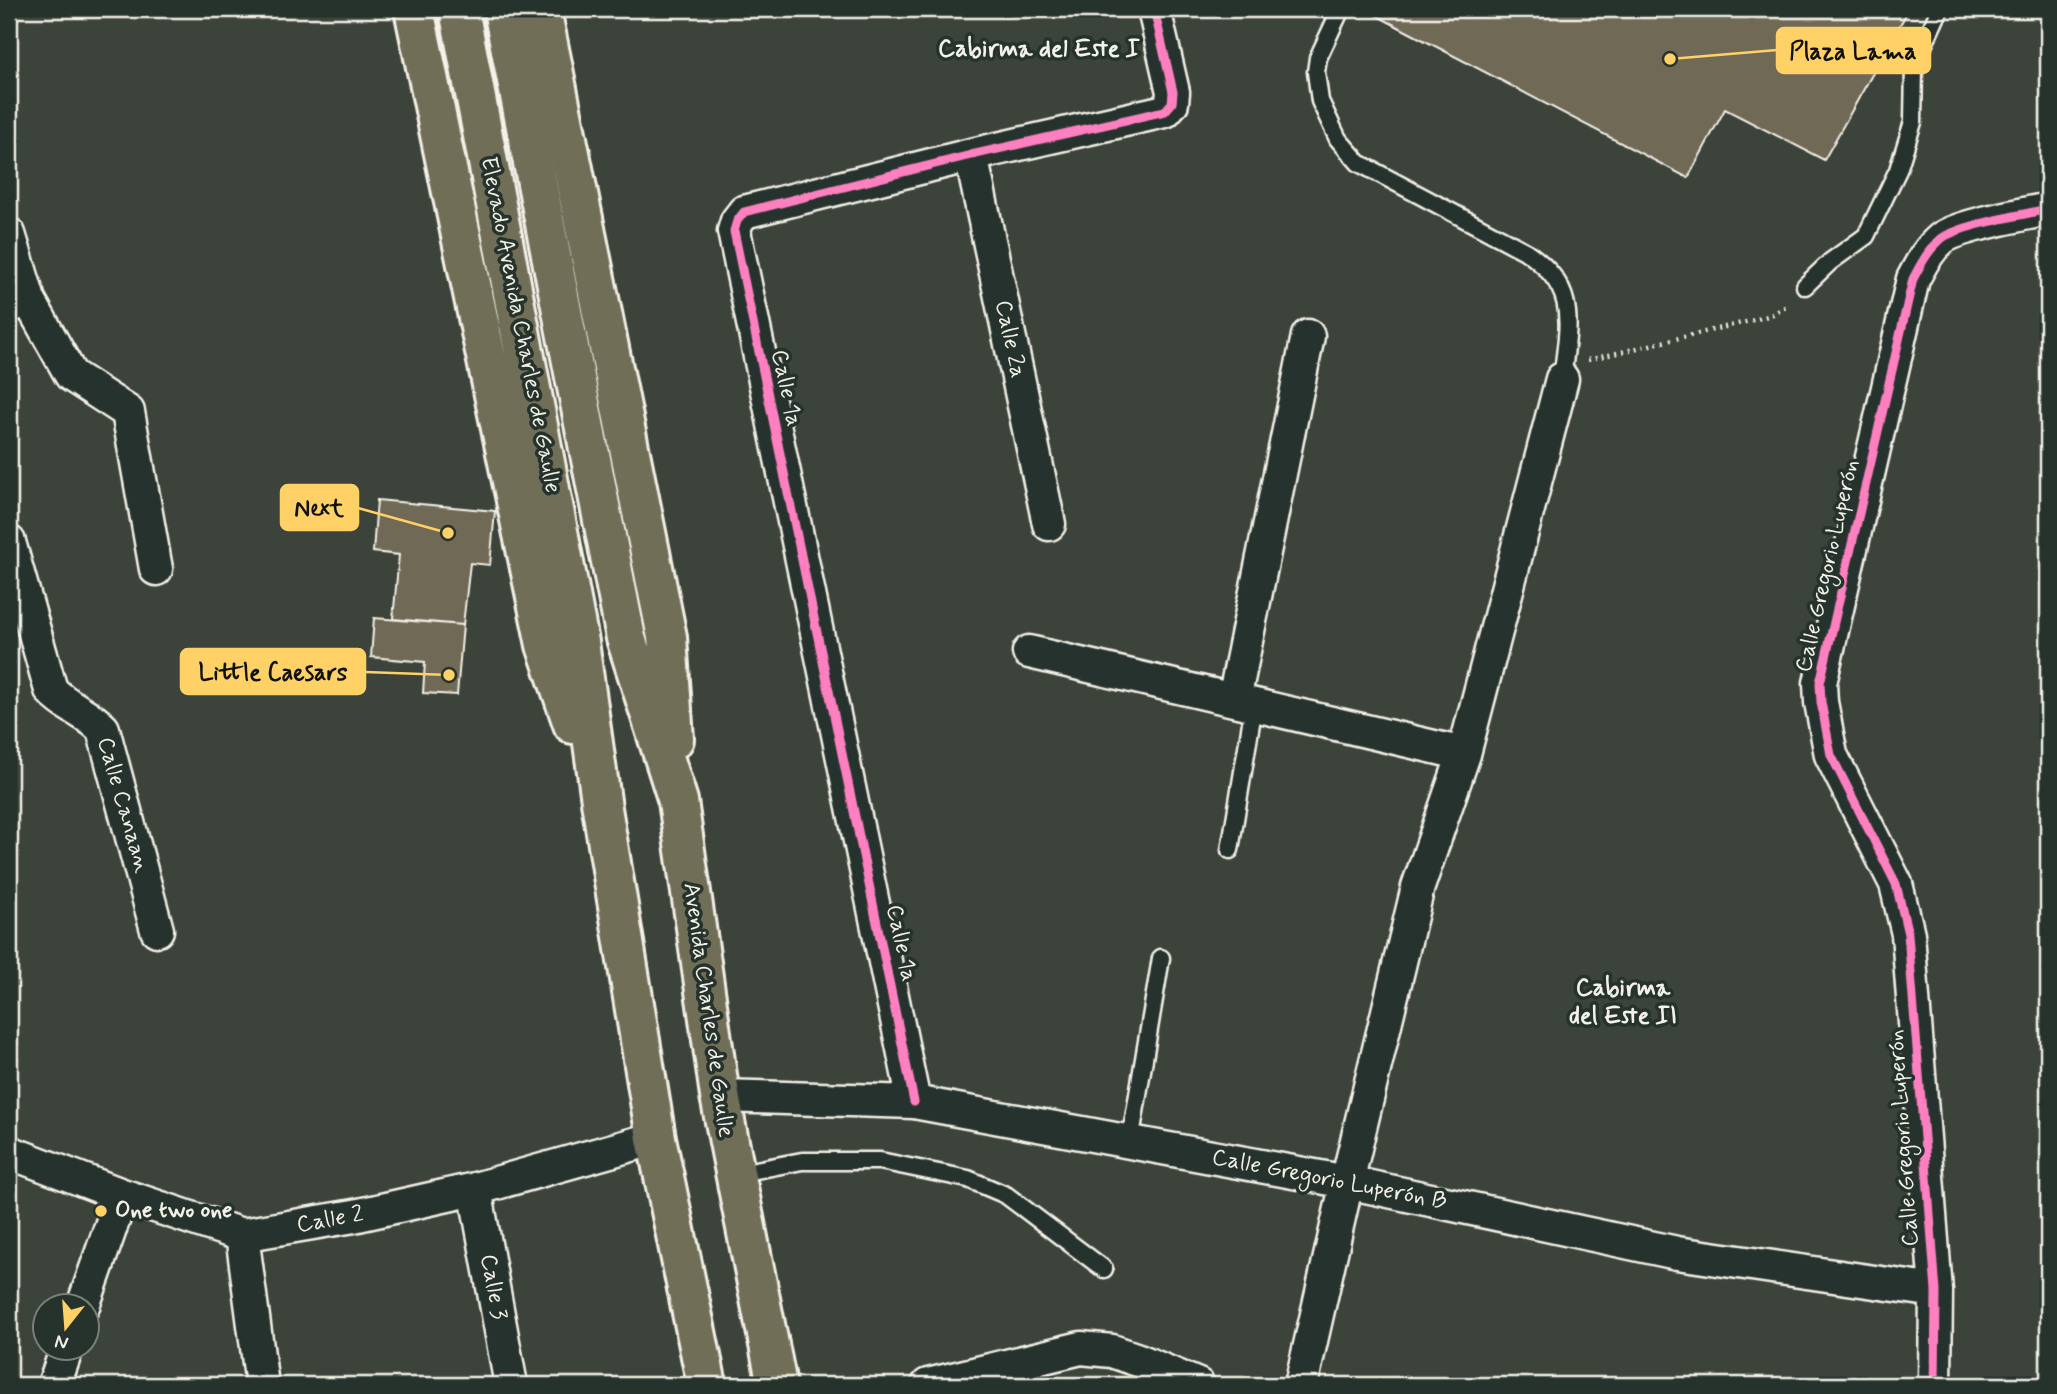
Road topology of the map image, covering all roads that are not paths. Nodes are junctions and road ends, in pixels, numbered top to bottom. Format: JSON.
{"nodes":[{"id":1,"x":414,"y":9,"type":"edge"},
{"id":2,"x":459,"y":9,"type":"edge"},
{"id":3,"x":503,"y":9,"type":"edge"},
{"id":4,"x":541,"y":9,"type":"edge"},
{"id":5,"x":1154,"y":9,"type":"edge"},
{"id":6,"x":1341,"y":9,"type":"edge"},
{"id":7,"x":1940,"y":9,"type":"edge"},
{"id":8,"x":971,"y":155,"type":"junction"},
{"id":9,"x":2048,"y":209,"type":"edge"},
{"id":10,"x":9,"y":234,"type":"edge"},
{"id":11,"x":1805,"y":286,"type":"road end"},
{"id":12,"x":19,"y":303,"type":"edge"},
{"id":13,"x":1308,"y":336,"type":"dead end"},
{"id":14,"x":1562,"y":372,"type":"joint"},
{"id":15,"x":1049,"y":524,"type":"dead end"},
{"id":16,"x":9,"y":542,"type":"edge"},
{"id":17,"x":156,"y":569,"type":"dead end"},
{"id":18,"x":626,"y":638,"type":"joint"},
{"id":19,"x":1029,"y":652,"type":"dead end"},
{"id":20,"x":1244,"y":702,"type":"junction"},
{"id":21,"x":1464,"y":754,"type":"junction"},
{"id":22,"x":678,"y":801,"type":"junction"},
{"id":23,"x":601,"y":808,"type":"junction"},
{"id":24,"x":1230,"y":850,"type":"dead end"},
{"id":25,"x":157,"y":930,"type":"dead end"},
{"id":26,"x":1161,"y":958,"type":"dead end"},
{"id":27,"x":720,"y":1096,"type":"junction"},
{"id":28,"x":914,"y":1102,"type":"junction"},
{"id":29,"x":656,"y":1138,"type":"junction"},
{"id":30,"x":1130,"y":1142,"type":"junction"},
{"id":31,"x":9,"y":1152,"type":"edge"},
{"id":32,"x":734,"y":1174,"type":"junction"},
{"id":33,"x":1347,"y":1182,"type":"junction"},
{"id":34,"x":475,"y":1189,"type":"junction"},
{"id":35,"x":122,"y":1195,"type":"junction"},
{"id":36,"x":242,"y":1235,"type":"junction"},
{"id":37,"x":1104,"y":1269,"type":"dead end"},
{"id":38,"x":1936,"y":1291,"type":"junction"},
{"id":39,"x":88,"y":1292,"type":"edge"},
{"id":40,"x":63,"y":1362,"type":"edge"},
{"id":41,"x":54,"y":1385,"type":"edge"},
{"id":42,"x":261,"y":1385,"type":"edge"},
{"id":43,"x":511,"y":1385,"type":"edge"},
{"id":44,"x":707,"y":1385,"type":"edge"},
{"id":45,"x":777,"y":1385,"type":"edge"},
{"id":46,"x":928,"y":1385,"type":"edge"},
{"id":47,"x":1198,"y":1385,"type":"edge"},
{"id":48,"x":1301,"y":1385,"type":"edge"},
{"id":49,"x":1935,"y":1385,"type":"edge"}],
"edges":[{"from":1,"to":23,"type":"main road"},
{"from":2,"to":23,"type":"main road","name":"Elevado Avenida Charles de Gaulle"},
{"from":3,"to":18,"type":"main road","name":"Elevado Avenida Charles de Gaulle"},
{"from":4,"to":22,"type":"main road"},
{"from":5,"to":8,"type":"street","name":"Calle 1a"},
{"from":6,"to":14,"type":"lane"},
{"from":7,"to":11,"type":"lane"},
{"from":8,"to":15,"type":"street","name":"Calle 2a"},
{"from":8,"to":28,"type":"street","name":"Calle 1a"},
{"from":9,"to":38,"type":"street","name":"Calle Gregorio Luperón"},
{"from":10,"to":12,"type":"street"},
{"from":12,"to":17,"type":"street"},
{"from":13,"to":20,"type":"street"},
{"from":14,"to":21,"type":"street"},
{"from":16,"to":25,"type":"street","name":"Calle Canaan"},
{"from":18,"to":22,"type":"main road","name":"Avenida Charles de Gaulle"},
{"from":19,"to":20,"type":"street"},
{"from":20,"to":21,"type":"street"},
{"from":20,"to":24,"type":"lane"},
{"from":21,"to":33,"type":"street"},
{"from":22,"to":27,"type":"main road","name":"Avenida Charles de Gaulle"},
{"from":23,"to":29,"type":"main road"},
{"from":26,"to":30,"type":"lane"},
{"from":27,"to":28,"type":"street","name":"Calle Gregorio Luperón B"},
{"from":27,"to":32,"type":"main road","name":"Avenida Charles de Gaulle"},
{"from":28,"to":30,"type":"street","name":"Calle Gregorio Luperón B"},
{"from":29,"to":34,"type":"street","name":"Calle 2"},
{"from":29,"to":44,"type":"main road"},
{"from":30,"to":33,"type":"street","name":"Calle Gregorio Luperón B"},
{"from":31,"to":35,"type":"street","name":"Calle 2"},
{"from":32,"to":37,"type":"lane"},
{"from":32,"to":45,"type":"main road","name":"Avenida Charles de Gaulle"},
{"from":33,"to":38,"type":"street","name":"Calle Gregorio Luperón B"},
{"from":33,"to":48,"type":"street"},
{"from":34,"to":36,"type":"street","name":"Calle 2"},
{"from":34,"to":43,"type":"street","name":"Calle 3"},
{"from":35,"to":36,"type":"street","name":"Calle 2"},
{"from":35,"to":39,"type":"street"},
{"from":36,"to":42,"type":"street"},
{"from":38,"to":49,"type":"street","name":"Calle Gregorio Luperón"},
{"from":40,"to":41,"type":"street"},
{"from":46,"to":47,"type":"street"}]}
